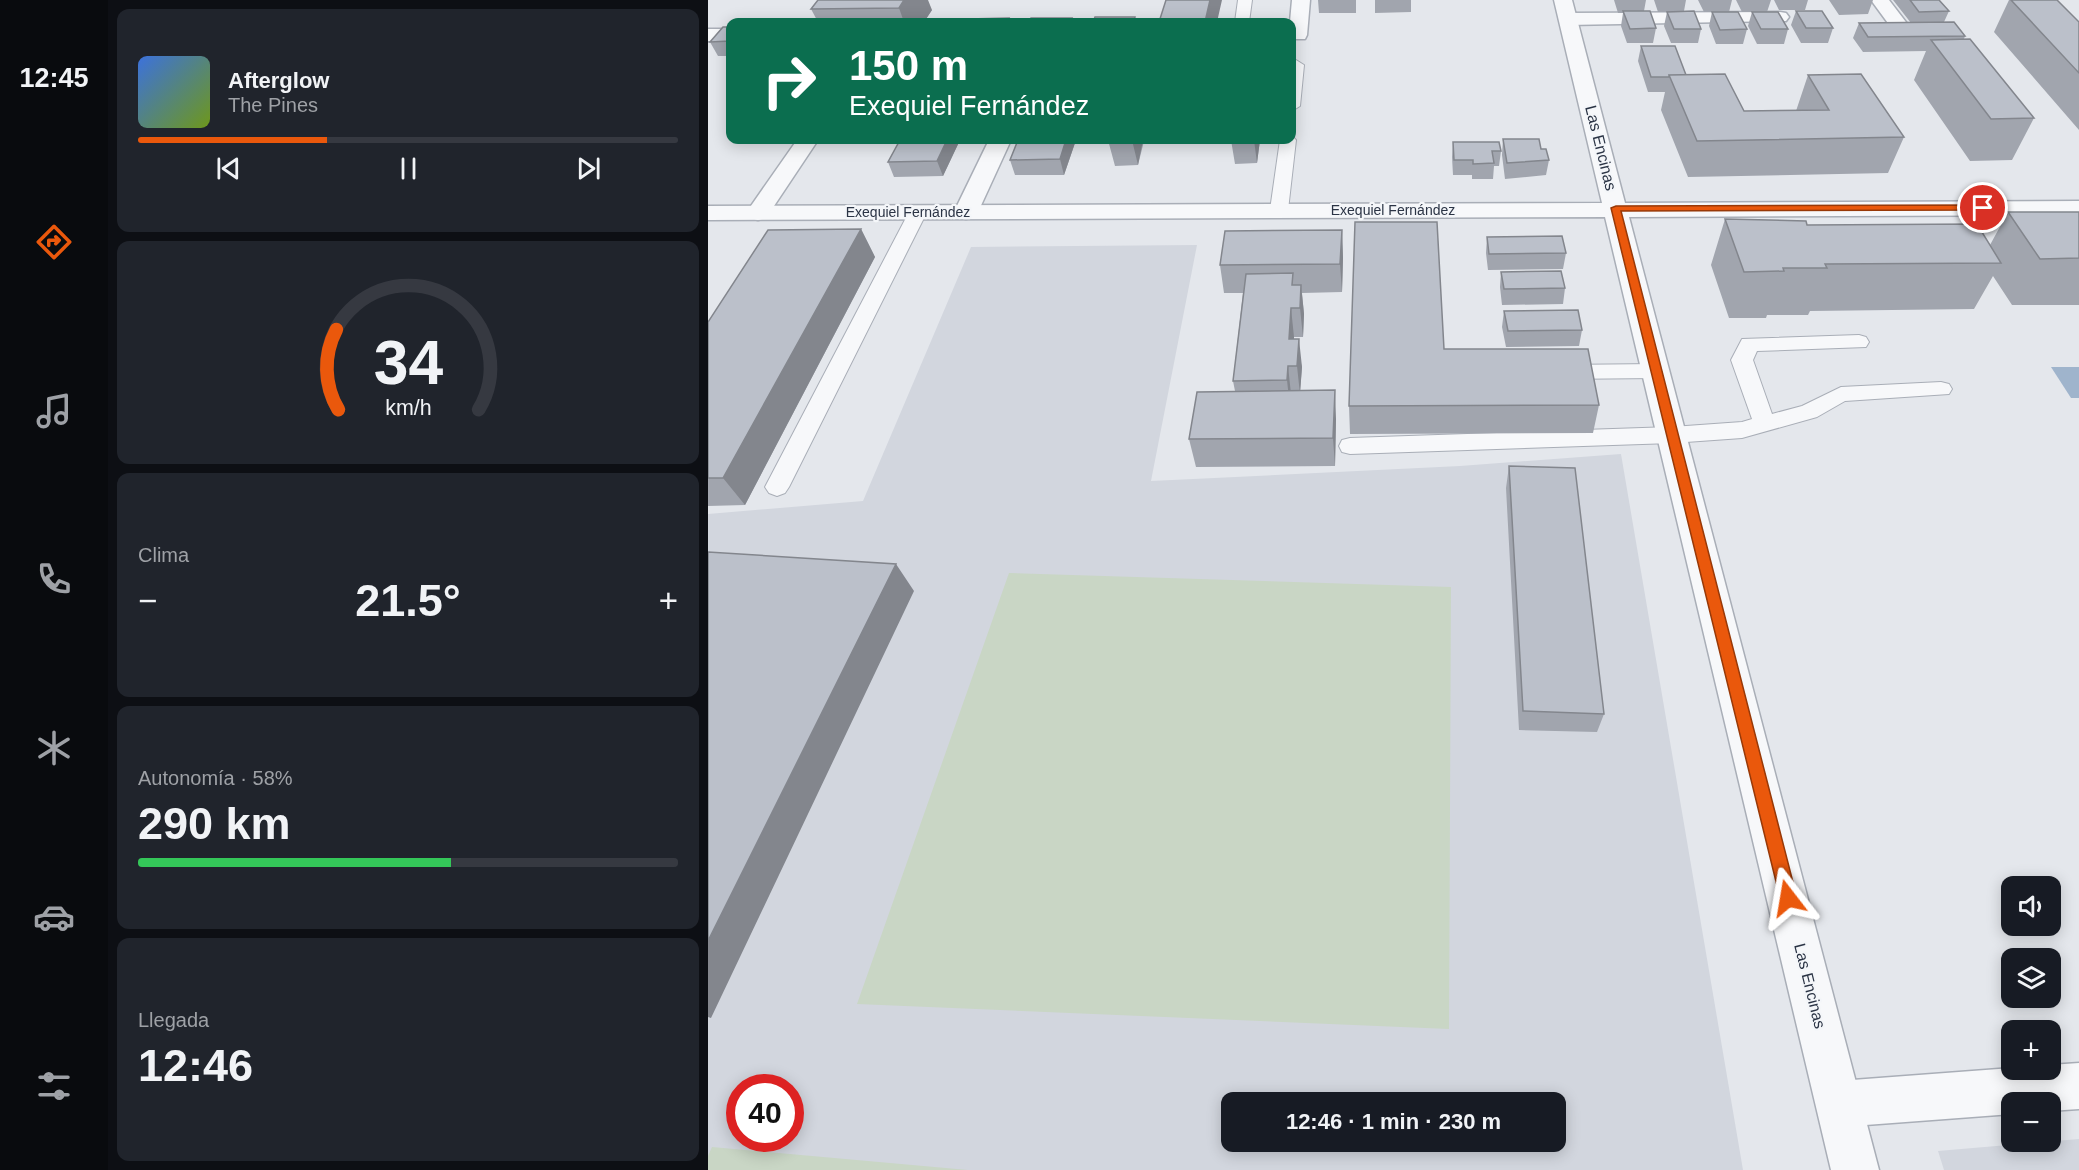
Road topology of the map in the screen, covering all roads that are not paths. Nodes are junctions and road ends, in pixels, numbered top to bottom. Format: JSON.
{"nodes":[{"id":1,"x":1245,"y":0,"type":"edge"},
{"id":2,"x":1301,"y":0,"type":"edge"},
{"id":3,"x":1880,"y":0,"type":"edge"},
{"id":4,"x":1566,"y":10,"type":"edge"},
{"id":5,"x":1780,"y":17,"type":"edge"},
{"id":6,"x":1243,"y":18,"type":"edge"},
{"id":7,"x":1903,"y":30,"type":"junction"},
{"id":8,"x":1926,"y":30,"type":"edge"},
{"id":9,"x":1881,"y":31,"type":"edge"},
{"id":10,"x":726,"y":34,"type":"edge"},
{"id":11,"x":708,"y":35,"type":"edge"},
{"id":12,"x":1298,"y":35,"type":"dead end"},
{"id":13,"x":804,"y":144,"type":"edge"},
{"id":14,"x":998,"y":144,"type":"edge"},
{"id":15,"x":1287,"y":144,"type":"edge"},
{"id":16,"x":2079,"y":207,"type":"edge"},
{"id":17,"x":1616,"y":208,"type":"junction"},
{"id":18,"x":1279,"y":210,"type":"junction"},
{"id":19,"x":918,"y":212,"type":"junction"},
{"id":20,"x":966,"y":212,"type":"junction"},
{"id":21,"x":708,"y":213,"type":"edge"},
{"id":22,"x":758,"y":213,"type":"junction"},
{"id":23,"x":1859,"y":342,"type":"dead end"},
{"id":24,"x":1657,"y":371,"type":"junction"},
{"id":25,"x":1545,"y":372,"type":"edge"},
{"id":26,"x":1941,"y":389,"type":"dead end"},
{"id":27,"x":1765,"y":424,"type":"junction"},
{"id":28,"x":1672,"y":435,"type":"junction"},
{"id":29,"x":1350,"y":446,"type":"dead end"},
{"id":30,"x":777,"y":487,"type":"dead end"},
{"id":31,"x":2079,"y":1086,"type":"edge"},
{"id":32,"x":1839,"y":1104,"type":"junction"},
{"id":33,"x":1855,"y":1170,"type":"edge"}],
"edges":[{"from":1,"to":6,"type":"lane"},
{"from":2,"to":12,"type":"street"},
{"from":3,"to":7,"type":"street"},
{"from":4,"to":5,"type":"street"},
{"from":4,"to":17,"type":"street","name":"Las Encinas"},
{"from":7,"to":8,"type":"street"},
{"from":7,"to":9,"type":"street"},
{"from":10,"to":11,"type":"street"},
{"from":13,"to":22,"type":"street"},
{"from":14,"to":20,"type":"street"},
{"from":15,"to":18,"type":"lane"},
{"from":16,"to":17,"type":"street","name":"Exequiel Fernández"},
{"from":17,"to":18,"type":"street","name":"Exequiel Fernández"},
{"from":17,"to":24,"type":"street","name":"Las Encinas"},
{"from":18,"to":20,"type":"street","name":"Exequiel Fernández"},
{"from":19,"to":20,"type":"street","name":"Exequiel Fernández"},
{"from":19,"to":22,"type":"street","name":"Exequiel Fernández"},
{"from":19,"to":30,"type":"lane"},
{"from":21,"to":22,"type":"street","name":"Exequiel Fernández"},
{"from":23,"to":27,"type":"lane"},
{"from":24,"to":25,"type":"lane"},
{"from":24,"to":28,"type":"street","name":"Las Encinas"},
{"from":26,"to":27,"type":"lane"},
{"from":27,"to":28,"type":"lane"},
{"from":28,"to":29,"type":"lane"},
{"from":28,"to":32,"type":"street","name":"Las Encinas"},
{"from":31,"to":32,"type":"street"},
{"from":32,"to":33,"type":"street","name":"Las Encinas"}]}
